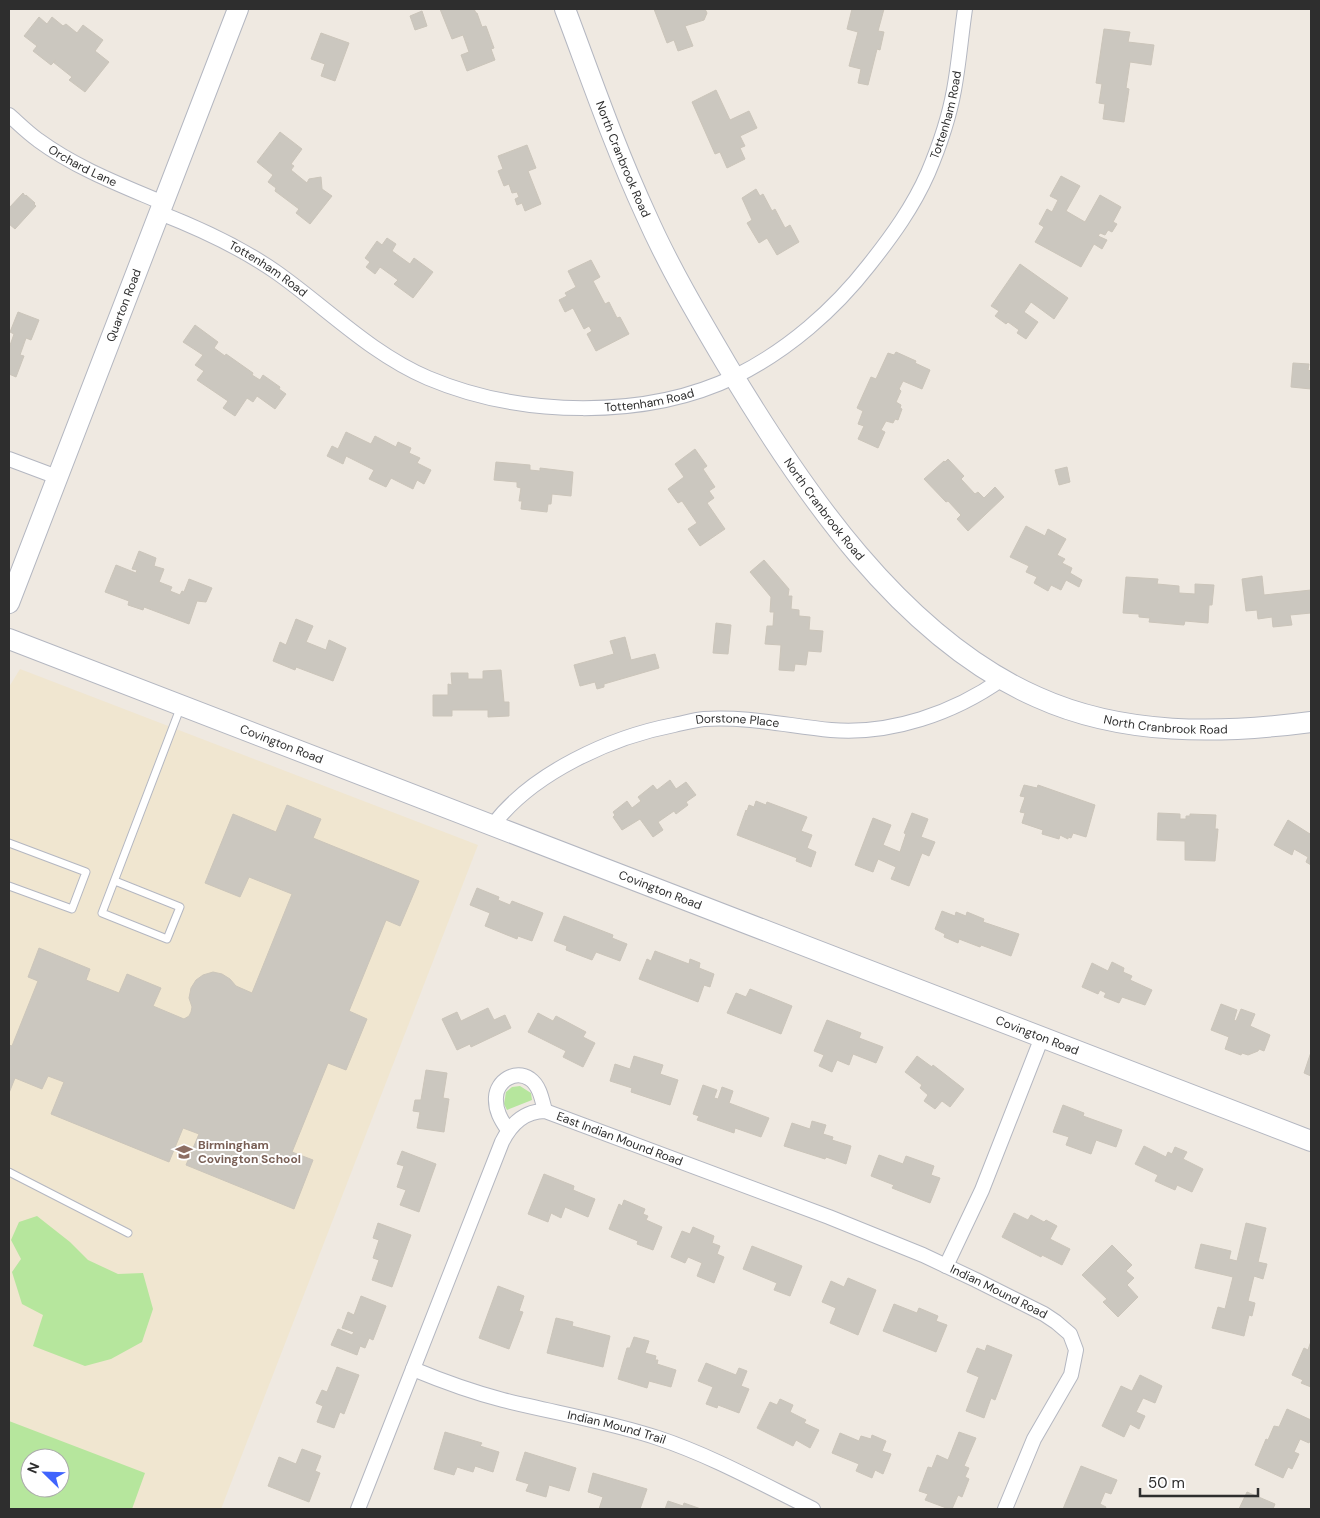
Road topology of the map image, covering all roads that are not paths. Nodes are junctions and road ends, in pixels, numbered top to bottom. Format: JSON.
{"nodes":[{"id":1,"x":238,"y":9,"type":"edge"},
{"id":2,"x":565,"y":9,"type":"edge"},
{"id":3,"x":965,"y":9,"type":"edge"},
{"id":4,"x":9,"y":115,"type":"edge"},
{"id":5,"x":162,"y":208,"type":"junction"},
{"id":6,"x":734,"y":377,"type":"junction"},
{"id":7,"x":9,"y":459,"type":"edge"},
{"id":8,"x":57,"y":477,"type":"junction"},
{"id":9,"x":9,"y":603,"type":"edge"},
{"id":10,"x":9,"y":639,"type":"edge"},
{"id":11,"x":1002,"y":680,"type":"junction"},
{"id":12,"x":181,"y":706,"type":"junction"},
{"id":13,"x":1311,"y":722,"type":"edge"},
{"id":14,"x":492,"y":825,"type":"junction"},
{"id":15,"x":9,"y":843,"type":"edge"},
{"id":16,"x":115,"y":881,"type":"junction"},
{"id":17,"x":9,"y":886,"type":"edge"},
{"id":18,"x":1042,"y":1037,"type":"junction"},
{"id":19,"x":545,"y":1111,"type":"junction"},
{"id":20,"x":508,"y":1130,"type":"junction"},
{"id":21,"x":1311,"y":1141,"type":"edge"},
{"id":22,"x":9,"y":1172,"type":"edge"},
{"id":23,"x":128,"y":1233,"type":"dead end"},
{"id":24,"x":946,"y":1266,"type":"junction"},
{"id":25,"x":413,"y":1370,"type":"junction"},
{"id":26,"x":358,"y":1509,"type":"edge"},
{"id":27,"x":813,"y":1509,"type":"edge"},
{"id":28,"x":1005,"y":1509,"type":"edge"}],
"edges":[{"from":1,"to":5,"type":"street","name":"Quarton Road"},
{"from":2,"to":6,"type":"street","name":"North Cranbrook Road"},
{"from":3,"to":6,"type":"street","name":"Tottenham Road"},
{"from":4,"to":5,"type":"street","name":"Orchard Lane"},
{"from":5,"to":6,"type":"street","name":"Tottenham Road"},
{"from":5,"to":8,"type":"street","name":"Quarton Road"},
{"from":6,"to":11,"type":"street","name":"North Cranbrook Road"},
{"from":7,"to":8,"type":"street"},
{"from":8,"to":9,"type":"street","name":"Quarton Road"},
{"from":10,"to":12,"type":"street","name":"Covington Road"},
{"from":11,"to":13,"type":"street","name":"North Cranbrook Road"},
{"from":11,"to":14,"type":"street","name":"Dorstone Place"},
{"from":12,"to":14,"type":"street","name":"Covington Road"},
{"from":12,"to":16,"type":"lane"},
{"from":14,"to":18,"type":"street","name":"Covington Road"},
{"from":15,"to":17,"type":"lane"},
{"from":16,"to":16,"type":"lane"},
{"from":18,"to":21,"type":"street","name":"Covington Road"},
{"from":18,"to":24,"type":"street","name":"Indian Mound Road"},
{"from":19,"to":20,"type":"street","name":"East Indian Mound Road"},
{"from":19,"to":20,"type":"street"},
{"from":19,"to":24,"type":"street","name":"East Indian Mound Road"},
{"from":20,"to":25,"type":"street","name":"East Indian Mound Road"},
{"from":22,"to":23,"type":"lane"},
{"from":24,"to":28,"type":"street","name":"Indian Mound Road"},
{"from":25,"to":26,"type":"street","name":"East Indian Mound Road"},
{"from":25,"to":27,"type":"street","name":"Indian Mound Trail"}]}
